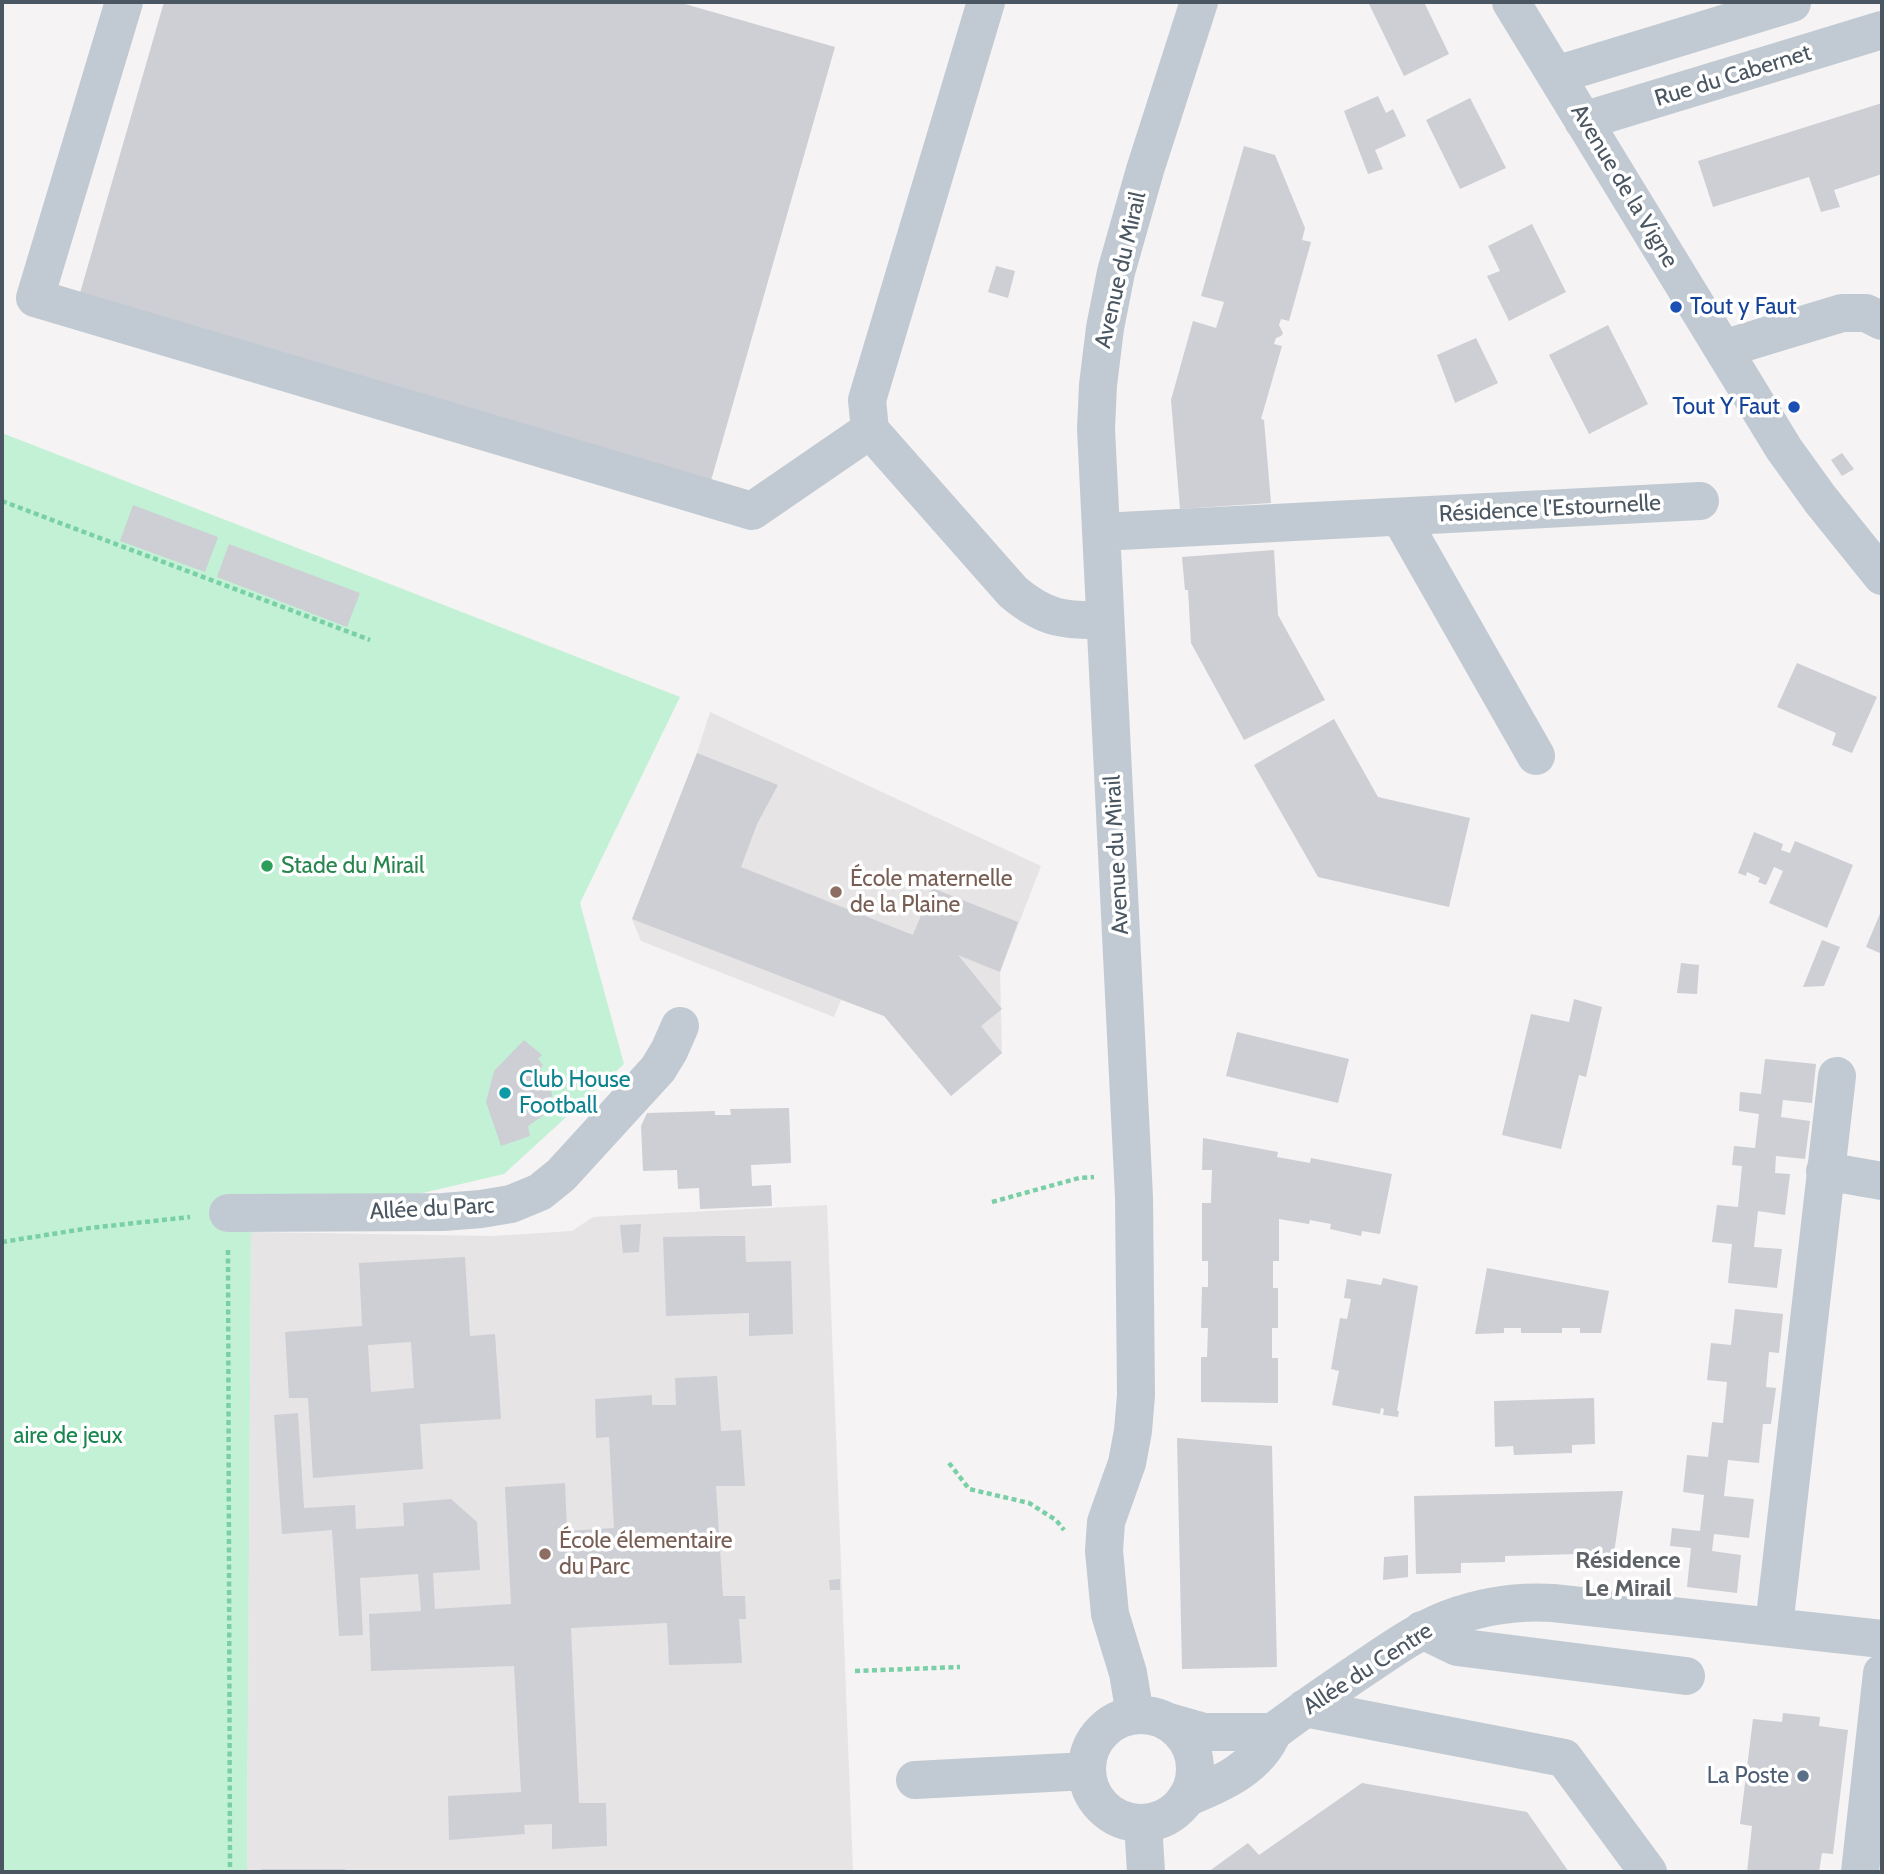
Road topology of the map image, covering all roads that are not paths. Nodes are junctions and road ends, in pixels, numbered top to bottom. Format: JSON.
{"nodes":[{"id":1,"x":124,"y":2,"type":"edge"},
{"id":2,"x":986,"y":2,"type":"edge"},
{"id":3,"x":1199,"y":2,"type":"edge"},
{"id":4,"x":1511,"y":2,"type":"edge"},
{"id":5,"x":1792,"y":2,"type":"edge"},
{"id":6,"x":1882,"y":30,"type":"edge"},
{"id":7,"x":1808,"y":53,"type":"junction"},
{"id":8,"x":1556,"y":75,"type":"junction"},
{"id":9,"x":1583,"y":121,"type":"junction"},
{"id":10,"x":1882,"y":321,"type":"edge"},
{"id":11,"x":1723,"y":349,"type":"junction"},
{"id":12,"x":870,"y":430,"type":"junction"},
{"id":13,"x":1700,"y":501,"type":"dead end"},
{"id":14,"x":1400,"y":517,"type":"junction"},
{"id":15,"x":1101,"y":532,"type":"junction"},
{"id":16,"x":1882,"y":576,"type":"edge"},
{"id":17,"x":1105,"y":620,"type":"junction"},
{"id":18,"x":1536,"y":756,"type":"dead end"},
{"id":19,"x":680,"y":1026,"type":"dead end"},
{"id":20,"x":1837,"y":1076,"type":"dead end"},
{"id":21,"x":1825,"y":1171,"type":"junction"},
{"id":22,"x":1882,"y":1181,"type":"edge"},
{"id":23,"x":228,"y":1213,"type":"road end"},
{"id":24,"x":1774,"y":1626,"type":"junction"},
{"id":25,"x":1422,"y":1630,"type":"junction"},
{"id":26,"x":1882,"y":1639,"type":"edge"},
{"id":27,"x":1882,"y":1673,"type":"edge"},
{"id":28,"x":1686,"y":1676,"type":"dead end"},
{"id":29,"x":1305,"y":1708,"type":"junction"},
{"id":30,"x":1152,"y":1718,"type":"junction"},
{"id":31,"x":1273,"y":1732,"type":"junction"},
{"id":32,"x":1087,"y":1770,"type":"junction"},
{"id":33,"x":915,"y":1780,"type":"dead end"},
{"id":34,"x":1186,"y":1797,"type":"junction"},
{"id":35,"x":1143,"y":1822,"type":"junction"},
{"id":36,"x":1146,"y":1872,"type":"edge"},
{"id":37,"x":1648,"y":1872,"type":"edge"},
{"id":38,"x":1860,"y":1872,"type":"edge"}],
"edges":[{"from":1,"to":12,"type":"street"},
{"from":2,"to":12,"type":"street"},
{"from":3,"to":15,"type":"street","name":"Avenue du Mirail"},
{"from":4,"to":8,"type":"street","name":"Avenue de la Vigne"},
{"from":5,"to":7,"type":"street"},
{"from":5,"to":8,"type":"street"},
{"from":6,"to":7,"type":"street","name":"Rue du Cabernet"},
{"from":7,"to":9,"type":"street","name":"Rue du Cabernet"},
{"from":8,"to":9,"type":"street","name":"Avenue de la Vigne"},
{"from":9,"to":11,"type":"street","name":"Avenue de la Vigne"},
{"from":10,"to":11,"type":"street"},
{"from":11,"to":16,"type":"street","name":"Avenue de la Vigne"},
{"from":12,"to":17,"type":"street"},
{"from":13,"to":14,"type":"street","name":"Résidence l'Estournelle"},
{"from":14,"to":15,"type":"street","name":"Résidence l'Estournelle"},
{"from":14,"to":18,"type":"street","name":"Résidence l'Estournelle"},
{"from":15,"to":17,"type":"street","name":"Avenue du Mirail"},
{"from":17,"to":30,"type":"street","name":"Avenue du Mirail"},
{"from":19,"to":23,"type":"street","name":"Allée du Parc"},
{"from":20,"to":21,"type":"street"},
{"from":21,"to":22,"type":"street"},
{"from":21,"to":24,"type":"street"},
{"from":24,"to":25,"type":"street","name":"Allée du Centre"},
{"from":24,"to":26,"type":"street","name":"Allée du Centre"},
{"from":25,"to":28,"type":"street"},
{"from":25,"to":29,"type":"street","name":"Allée du Centre"},
{"from":27,"to":38,"type":"street"},
{"from":29,"to":31,"type":"street","name":"Allée du Centre"},
{"from":29,"to":37,"type":"street"},
{"from":30,"to":31,"type":"street"},
{"from":30,"to":32,"type":"street"},
{"from":30,"to":34,"type":"street"},
{"from":31,"to":34,"type":"street","name":"Allée du Centre"},
{"from":32,"to":33,"type":"street"},
{"from":32,"to":35,"type":"street"},
{"from":34,"to":35,"type":"street"},
{"from":35,"to":36,"type":"street"}]}
